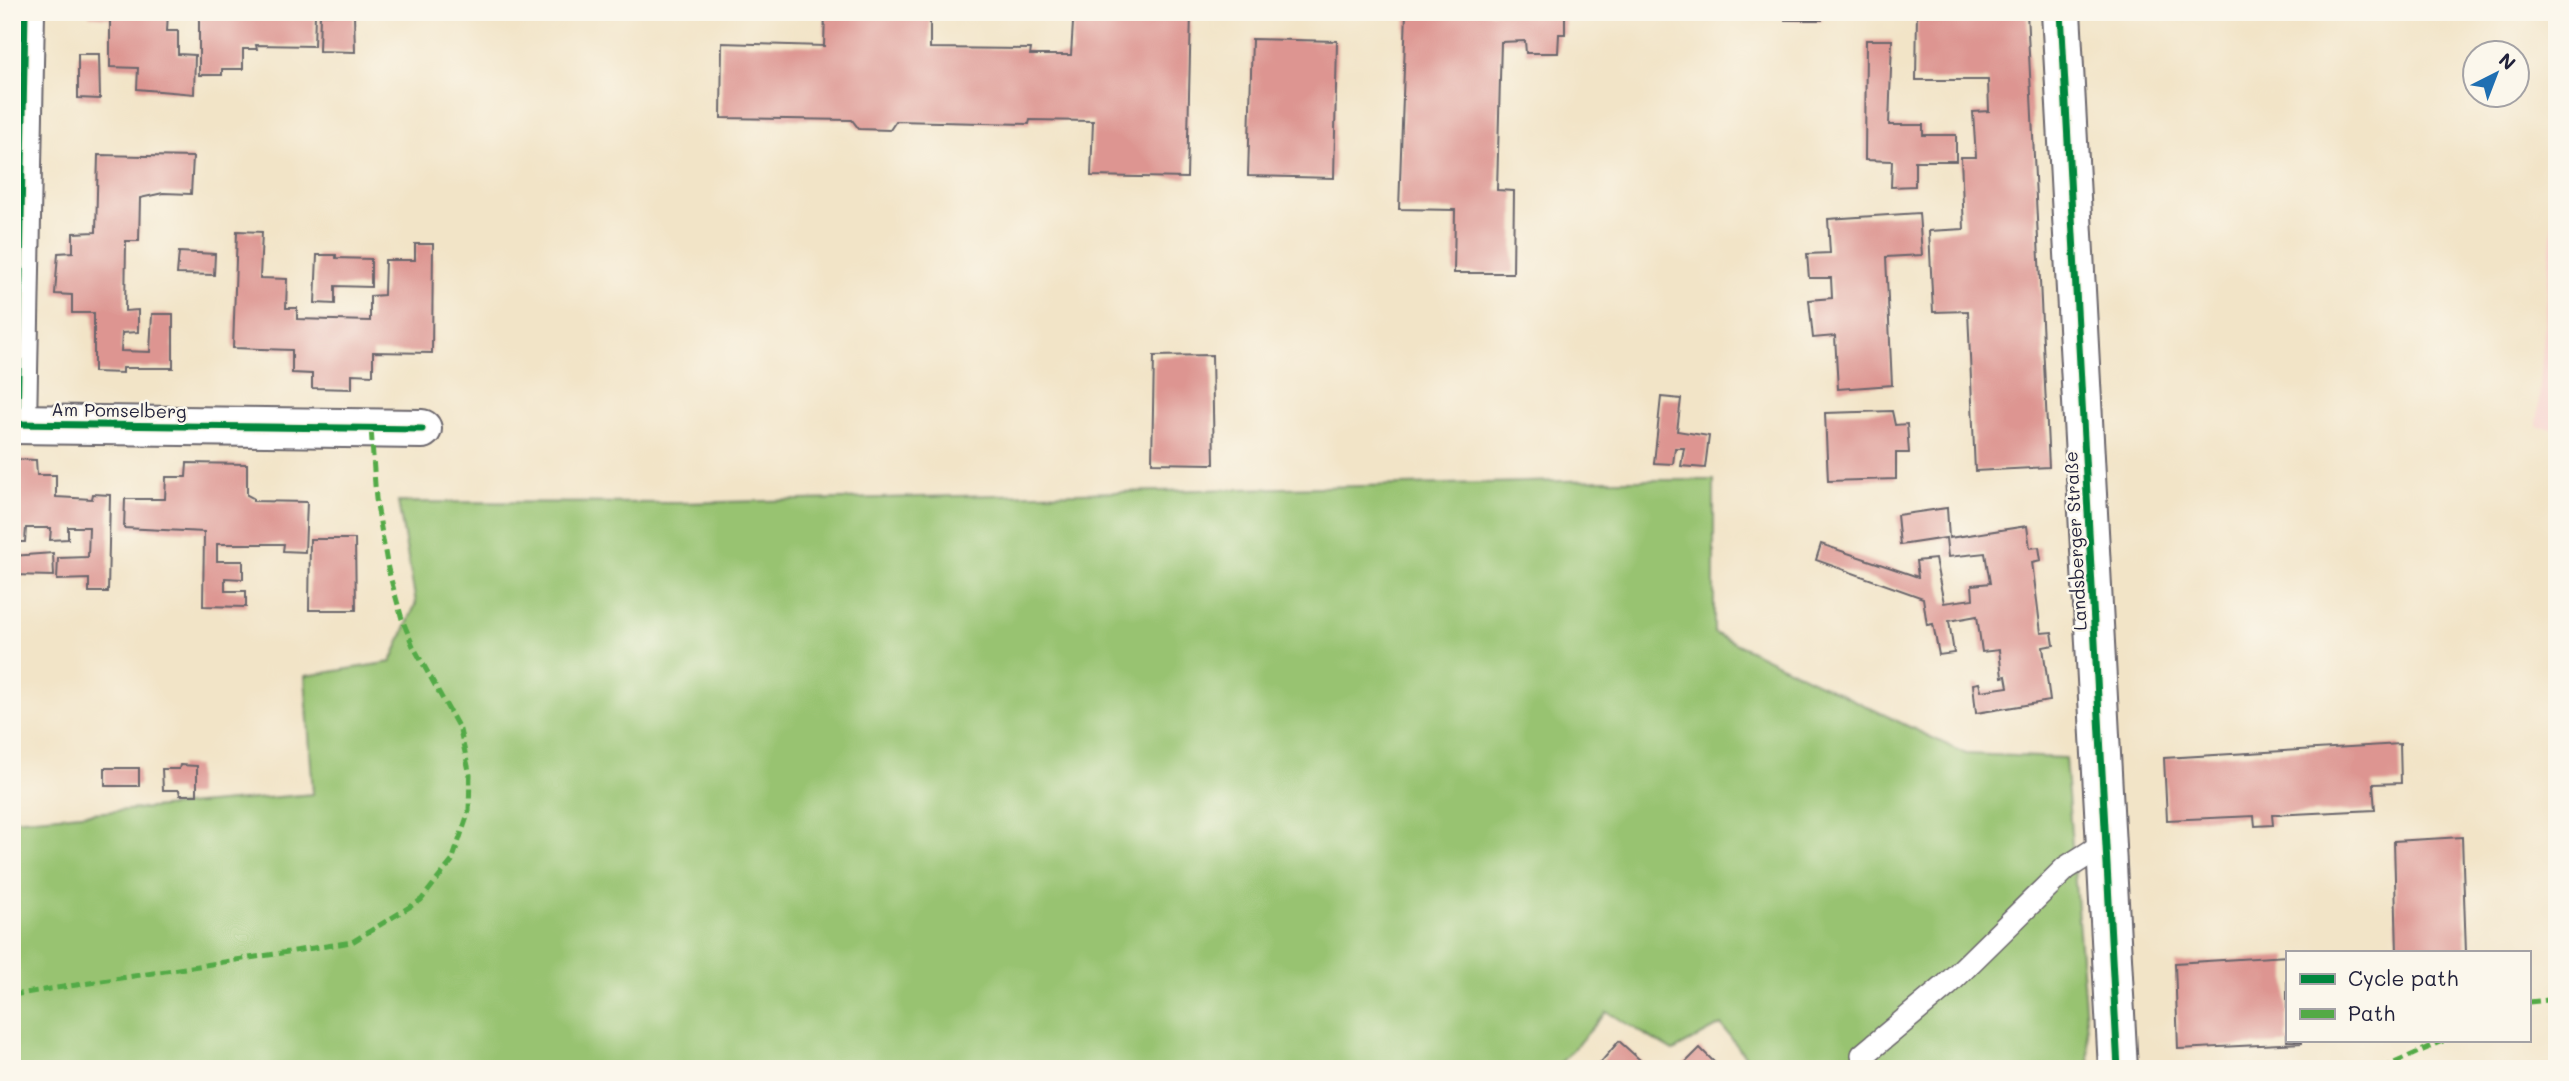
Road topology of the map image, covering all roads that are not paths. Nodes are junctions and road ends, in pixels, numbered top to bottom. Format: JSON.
{"nodes":[{"id":1,"x":25,"y":12,"type":"edge"},
{"id":2,"x":2061,"y":12,"type":"edge"},
{"id":3,"x":15,"y":424,"type":"edge"},
{"id":4,"x":422,"y":429,"type":"dead end"},
{"id":5,"x":2107,"y":842,"type":"junction"},
{"id":6,"x":1863,"y":1055,"type":"dead end"},
{"id":7,"x":2119,"y":1069,"type":"edge"}],
"edges":[{"from":1,"to":3,"type":"street","name":"Am Pomselberg"},
{"from":2,"to":5,"type":"street","name":"Landsberger Straße"},
{"from":3,"to":4,"type":"street","name":"Am Pomselberg"},
{"from":5,"to":6,"type":"lane"},
{"from":5,"to":7,"type":"street","name":"Landsberger Straße"}]}
